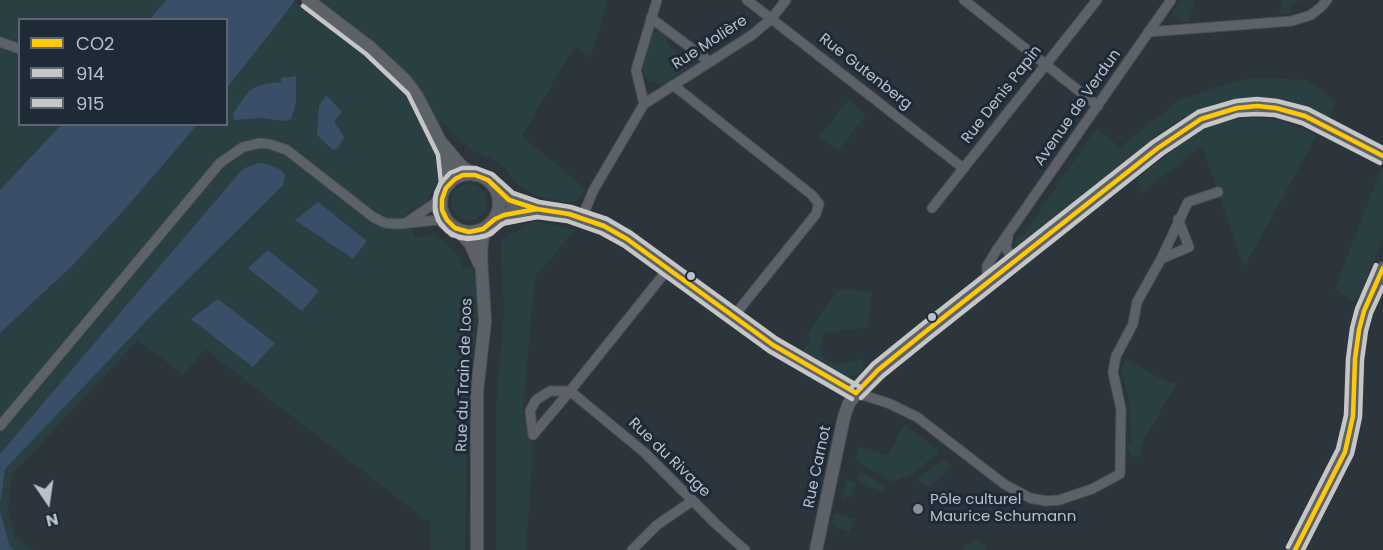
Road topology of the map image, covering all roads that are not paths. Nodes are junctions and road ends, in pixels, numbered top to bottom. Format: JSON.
{"nodes":[{"id":1,"x":308,"y":0,"type":"edge"},
{"id":2,"x":657,"y":0,"type":"edge"},
{"id":3,"x":747,"y":0,"type":"edge"},
{"id":4,"x":786,"y":0,"type":"edge"},
{"id":5,"x":964,"y":0,"type":"edge"},
{"id":6,"x":1097,"y":0,"type":"edge"},
{"id":7,"x":1171,"y":0,"type":"edge"},
{"id":8,"x":1327,"y":0,"type":"edge"},
{"id":9,"x":651,"y":18,"type":"junction"},
{"id":10,"x":771,"y":19,"type":"junction"},
{"id":11,"x":1149,"y":32,"type":"junction"},
{"id":12,"x":0,"y":42,"type":"edge"},
{"id":13,"x":18,"y":48,"type":"edge"},
{"id":14,"x":710,"y":62,"type":"junction"},
{"id":15,"x":1046,"y":64,"type":"junction"},
{"id":16,"x":673,"y":86,"type":"junction"},
{"id":17,"x":644,"y":104,"type":"junction"},
{"id":18,"x":1098,"y":106,"type":"junction"},
{"id":19,"x":440,"y":141,"type":"junction"},
{"id":20,"x":1383,"y":156,"type":"edge"},
{"id":21,"x":963,"y":168,"type":"junction"},
{"id":22,"x":475,"y":175,"type":"junction"},
{"id":23,"x":446,"y":188,"type":"junction"},
{"id":24,"x":496,"y":190,"type":"junction"},
{"id":25,"x":1218,"y":192,"type":"dead end"},
{"id":26,"x":932,"y":208,"type":"dead end"},
{"id":27,"x":537,"y":209,"type":"junction"},
{"id":28,"x":582,"y":218,"type":"junction"},
{"id":29,"x":1178,"y":219,"type":"junction"},
{"id":30,"x":406,"y":223,"type":"junction"},
{"id":31,"x":491,"y":223,"type":"junction"},
{"id":32,"x":452,"y":225,"type":"junction"},
{"id":33,"x":1010,"y":233,"type":"junction"},
{"id":34,"x":1161,"y":259,"type":"junction"},
{"id":35,"x":1014,"y":261,"type":"junction"},
{"id":36,"x":1383,"y":268,"type":"edge"},
{"id":37,"x":668,"y":269,"type":"junction"},
{"id":38,"x":482,"y":273,"type":"junction"},
{"id":39,"x":987,"y":282,"type":"junction"},
{"id":40,"x":733,"y":317,"type":"junction"},
{"id":41,"x":570,"y":391,"type":"junction"},
{"id":42,"x":856,"y":393,"type":"junction"},
{"id":43,"x":0,"y":426,"type":"edge"},
{"id":44,"x":692,"y":501,"type":"junction"},
{"id":45,"x":477,"y":550,"type":"edge"},
{"id":46,"x":632,"y":550,"type":"edge"},
{"id":47,"x":745,"y":550,"type":"edge"},
{"id":48,"x":816,"y":550,"type":"edge"},
{"id":49,"x":1295,"y":550,"type":"edge"}],
"edges":[{"from":1,"to":19,"type":"street"},
{"from":2,"to":9,"type":"street"},
{"from":3,"to":10,"type":"street","name":"Rue Gutenberg"},
{"from":4,"to":10,"type":"street","name":"Rue Molière"},
{"from":5,"to":15,"type":"street"},
{"from":6,"to":15,"type":"street","name":"Rue Denis Papin"},
{"from":7,"to":11,"type":"street","name":"Avenue de Verdun"},
{"from":8,"to":11,"type":"street"},
{"from":9,"to":14,"type":"street"},
{"from":9,"to":17,"type":"street"},
{"from":10,"to":14,"type":"street","name":"Rue Molière"},
{"from":10,"to":21,"type":"street","name":"Rue Gutenberg"},
{"from":11,"to":18,"type":"street","name":"Avenue de Verdun"},
{"from":12,"to":13,"type":"street"},
{"from":14,"to":16,"type":"street","name":"Rue Molière"},
{"from":15,"to":18,"type":"street"},
{"from":15,"to":21,"type":"street","name":"Rue Denis Papin"},
{"from":16,"to":17,"type":"street","name":"Rue Molière"},
{"from":16,"to":40,"type":"street"},
{"from":17,"to":28,"type":"street"},
{"from":18,"to":33,"type":"street","name":"Avenue de Verdun"},
{"from":19,"to":22,"type":"street"},
{"from":19,"to":23,"type":"street"},
{"from":20,"to":35,"type":"street"},
{"from":21,"to":26,"type":"street","name":"Rue Denis Papin"},
{"from":22,"to":23,"type":"street"},
{"from":22,"to":24,"type":"street"},
{"from":23,"to":30,"type":"street"},
{"from":23,"to":32,"type":"street"},
{"from":24,"to":27,"type":"street"},
{"from":24,"to":31,"type":"street"},
{"from":25,"to":29,"type":"street"},
{"from":27,"to":28,"type":"street"},
{"from":27,"to":31,"type":"street"},
{"from":28,"to":37,"type":"street"},
{"from":29,"to":34,"type":"street"},
{"from":29,"to":34,"type":"street"},
{"from":30,"to":32,"type":"street"},
{"from":30,"to":43,"type":"street"},
{"from":31,"to":32,"type":"street"},
{"from":31,"to":38,"type":"street","name":"Rue du Train de Loos"},
{"from":32,"to":38,"type":"street","name":"Rue du Train de Loos"},
{"from":33,"to":35,"type":"street"},
{"from":33,"to":39,"type":"street","name":"Avenue de Verdun"},
{"from":34,"to":42,"type":"street"},
{"from":35,"to":39,"type":"street"},
{"from":36,"to":49,"type":"street"},
{"from":37,"to":40,"type":"street"},
{"from":37,"to":41,"type":"street"},
{"from":38,"to":45,"type":"street","name":"Rue du Train de Loos"},
{"from":39,"to":42,"type":"street"},
{"from":40,"to":42,"type":"street"},
{"from":41,"to":41,"type":"street"},
{"from":41,"to":44,"type":"street","name":"Rue du Rivage"},
{"from":42,"to":48,"type":"street","name":"Rue Carnot"},
{"from":44,"to":46,"type":"street"},
{"from":44,"to":47,"type":"street","name":"Rue du Rivage"}]}
